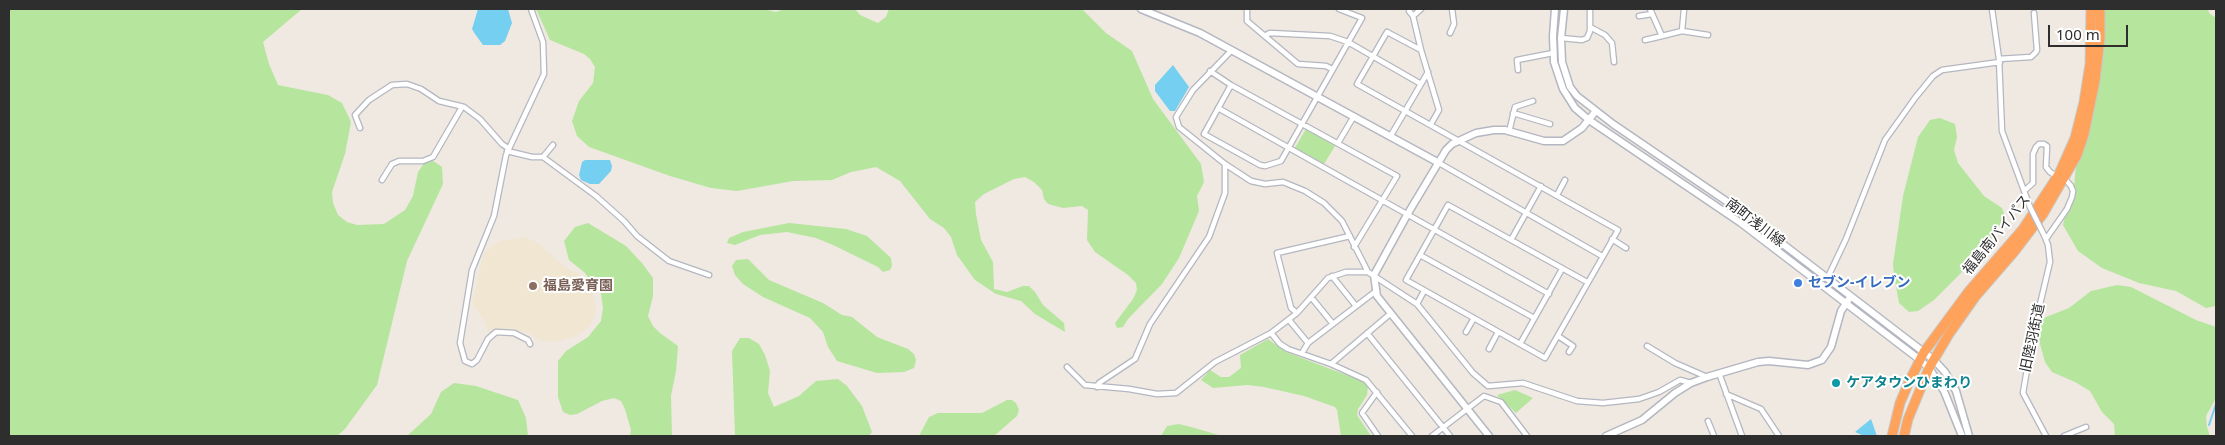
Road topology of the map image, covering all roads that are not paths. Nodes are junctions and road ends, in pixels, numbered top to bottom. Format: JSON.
{"nodes":[{"id":1,"x":531,"y":9,"type":"edge"},
{"id":2,"x":1141,"y":9,"type":"edge"},
{"id":3,"x":1247,"y":9,"type":"edge"},
{"id":4,"x":1339,"y":9,"type":"edge"},
{"id":5,"x":1421,"y":9,"type":"edge"},
{"id":6,"x":1452,"y":9,"type":"edge"},
{"id":7,"x":1555,"y":9,"type":"edge"},
{"id":8,"x":1564,"y":9,"type":"edge"},
{"id":9,"x":1590,"y":9,"type":"edge"},
{"id":10,"x":1684,"y":9,"type":"edge"},
{"id":11,"x":1992,"y":9,"type":"edge"},
{"id":12,"x":2091,"y":9,"type":"edge"},
{"id":13,"x":2100,"y":9,"type":"edge"},
{"id":14,"x":1408,"y":10,"type":"edge"},
{"id":15,"x":1651,"y":11,"type":"edge"},
{"id":16,"x":2034,"y":13,"type":"dead end"},
{"id":17,"x":1413,"y":16,"type":"junction"},
{"id":18,"x":1639,"y":16,"type":"dead end"},
{"id":19,"x":1590,"y":27,"type":"junction"},
{"id":20,"x":1682,"y":31,"type":"junction"},
{"id":21,"x":1450,"y":33,"type":"dead end"},
{"id":22,"x":1266,"y":35,"type":"junction"},
{"id":23,"x":1708,"y":35,"type":"dead end"},
{"id":24,"x":1662,"y":36,"type":"junction"},
{"id":25,"x":1561,"y":38,"type":"junction"},
{"id":26,"x":1645,"y":40,"type":"dead end"},
{"id":27,"x":1348,"y":42,"type":"junction"},
{"id":28,"x":1232,"y":50,"type":"junction"},
{"id":29,"x":1421,"y":50,"type":"junction"},
{"id":30,"x":1553,"y":53,"type":"junction"},
{"id":31,"x":1372,"y":58,"type":"junction"},
{"id":32,"x":1999,"y":61,"type":"junction"},
{"id":33,"x":1614,"y":62,"type":"dead end"},
{"id":34,"x":1332,"y":69,"type":"junction"},
{"id":35,"x":1210,"y":70,"type":"junction"},
{"id":36,"x":1518,"y":70,"type":"dead end"},
{"id":37,"x":1428,"y":72,"type":"junction"},
{"id":38,"x":1421,"y":84,"type":"junction"},
{"id":39,"x":1231,"y":85,"type":"junction"},
{"id":40,"x":1317,"y":97,"type":"junction"},
{"id":41,"x":1533,"y":101,"type":"dead end"},
{"id":42,"x":462,"y":107,"type":"junction"},
{"id":43,"x":1218,"y":108,"type":"junction"},
{"id":44,"x":1406,"y":110,"type":"junction"},
{"id":45,"x":1595,"y":112,"type":"junction"},
{"id":46,"x":1513,"y":113,"type":"junction"},
{"id":47,"x":1354,"y":116,"type":"junction"},
{"id":48,"x":1589,"y":120,"type":"junction"},
{"id":49,"x":1302,"y":124,"type":"junction"},
{"id":50,"x":1431,"y":124,"type":"junction"},
{"id":51,"x":1550,"y":124,"type":"dead end"},
{"id":52,"x":360,"y":128,"type":"dead end"},
{"id":53,"x":1509,"y":132,"type":"junction"},
{"id":54,"x":1390,"y":137,"type":"junction"},
{"id":55,"x":1460,"y":140,"type":"junction"},
{"id":56,"x":1338,"y":143,"type":"junction"},
{"id":57,"x":553,"y":145,"type":"dead end"},
{"id":58,"x":1288,"y":148,"type":"junction"},
{"id":59,"x":508,"y":150,"type":"junction"},
{"id":60,"x":543,"y":156,"type":"junction"},
{"id":61,"x":1439,"y":163,"type":"junction"},
{"id":62,"x":1225,"y":164,"type":"junction"},
{"id":63,"x":2061,"y":178,"type":"junction"},
{"id":64,"x":382,"y":180,"type":"dead end"},
{"id":65,"x":1565,"y":180,"type":"dead end"},
{"id":66,"x":1541,"y":186,"type":"junction"},
{"id":67,"x":2024,"y":192,"type":"junction"},
{"id":68,"x":1557,"y":195,"type":"junction"},
{"id":69,"x":1382,"y":201,"type":"junction"},
{"id":70,"x":1526,"y":213,"type":"junction"},
{"id":71,"x":1407,"y":215,"type":"junction"},
{"id":72,"x":1434,"y":230,"type":"junction"},
{"id":73,"x":1350,"y":236,"type":"junction"},
{"id":74,"x":2045,"y":237,"type":"junction"},
{"id":75,"x":1511,"y":240,"type":"junction"},
{"id":76,"x":1612,"y":240,"type":"junction"},
{"id":77,"x":1354,"y":247,"type":"junction"},
{"id":78,"x":1626,"y":248,"type":"dead end"},
{"id":79,"x":1420,"y":255,"type":"junction"},
{"id":80,"x":1602,"y":256,"type":"junction"},
{"id":81,"x":1562,"y":269,"type":"junction"},
{"id":82,"x":1371,"y":274,"type":"junction"},
{"id":83,"x":709,"y":275,"type":"dead end"},
{"id":84,"x":1332,"y":276,"type":"junction"},
{"id":85,"x":1827,"y":279,"type":"junction"},
{"id":86,"x":1587,"y":282,"type":"junction"},
{"id":87,"x":1376,"y":291,"type":"junction"},
{"id":88,"x":1424,"y":291,"type":"junction"},
{"id":89,"x":1548,"y":294,"type":"junction"},
{"id":90,"x":1851,"y":296,"type":"junction"},
{"id":91,"x":1311,"y":297,"type":"junction"},
{"id":92,"x":1846,"y":303,"type":"junction"},
{"id":93,"x":1417,"y":304,"type":"junction"},
{"id":94,"x":1356,"y":306,"type":"junction"},
{"id":95,"x":1297,"y":313,"type":"junction"},
{"id":96,"x":1390,"y":314,"type":"junction"},
{"id":97,"x":1474,"y":318,"type":"junction"},
{"id":98,"x":1534,"y":318,"type":"junction"},
{"id":99,"x":1288,"y":320,"type":"junction"},
{"id":100,"x":1333,"y":324,"type":"junction"},
{"id":101,"x":1466,"y":332,"type":"dead end"},
{"id":102,"x":1498,"y":332,"type":"junction"},
{"id":103,"x":1271,"y":333,"type":"junction"},
{"id":104,"x":1367,"y":333,"type":"junction"},
{"id":105,"x":1558,"y":336,"type":"junction"},
{"id":106,"x":1308,"y":343,"type":"junction"},
{"id":107,"x":530,"y":344,"type":"dead end"},
{"id":108,"x":1520,"y":344,"type":"junction"},
{"id":109,"x":1647,"y":346,"type":"dead end"},
{"id":110,"x":1489,"y":349,"type":"dead end"},
{"id":111,"x":1569,"y":352,"type":"dead end"},
{"id":112,"x":1302,"y":353,"type":"junction"},
{"id":113,"x":1922,"y":356,"type":"junction"},
{"id":114,"x":1332,"y":364,"type":"junction"},
{"id":115,"x":1931,"y":364,"type":"junction"},
{"id":116,"x":1066,"y":367,"type":"dead end"},
{"id":117,"x":1720,"y":374,"type":"junction"},
{"id":118,"x":1707,"y":377,"type":"junction"},
{"id":119,"x":1691,"y":383,"type":"junction"},
{"id":120,"x":1096,"y":387,"type":"junction"},
{"id":121,"x":1377,"y":392,"type":"junction"},
{"id":122,"x":1726,"y":394,"type":"junction"},
{"id":123,"x":1467,"y":409,"type":"junction"},
{"id":124,"x":1708,"y":421,"type":"dead end"},
{"id":125,"x":2086,"y":427,"type":"dead end"},
{"id":126,"x":1443,"y":428,"type":"junction"},
{"id":127,"x":2075,"y":430,"type":"junction"},
{"id":128,"x":1378,"y":436,"type":"edge"},
{"id":129,"x":1412,"y":436,"type":"edge"},
{"id":130,"x":1432,"y":436,"type":"edge"},
{"id":131,"x":1450,"y":436,"type":"edge"},
{"id":132,"x":1489,"y":436,"type":"edge"},
{"id":133,"x":1527,"y":436,"type":"edge"},
{"id":134,"x":1606,"y":436,"type":"edge"},
{"id":135,"x":1714,"y":436,"type":"edge"},
{"id":136,"x":1742,"y":436,"type":"edge"},
{"id":137,"x":1779,"y":436,"type":"edge"},
{"id":138,"x":1892,"y":436,"type":"edge"},
{"id":139,"x":1904,"y":436,"type":"edge"},
{"id":140,"x":1962,"y":436,"type":"edge"},
{"id":141,"x":1969,"y":436,"type":"edge"},
{"id":142,"x":2046,"y":436,"type":"edge"},
{"id":143,"x":2064,"y":436,"type":"edge"},
{"id":144,"x":2079,"y":436,"type":"edge"}],
"edges":[{"from":1,"to":59,"type":"street"},
{"from":2,"to":28,"type":"street"},
{"from":3,"to":22,"type":"street"},
{"from":4,"to":27,"type":"street"},
{"from":5,"to":17,"type":"street"},
{"from":6,"to":21,"type":"street"},
{"from":7,"to":30,"type":"street","name":"南町浅川線"},
{"from":8,"to":25,"type":"street","name":"南町浅川線"},
{"from":9,"to":19,"type":"street"},
{"from":10,"to":20,"type":"street"},
{"from":11,"to":32,"type":"street","name":"旧陸羽街道"},
{"from":12,"to":63,"type":"highway","name":"福島南バイパス"},
{"from":13,"to":63,"type":"highway","name":"福島南バイパス"},
{"from":14,"to":17,"type":"street"},
{"from":15,"to":18,"type":"street"},
{"from":15,"to":24,"type":"street"},
{"from":16,"to":32,"type":"street"},
{"from":17,"to":29,"type":"street"},
{"from":19,"to":25,"type":"street"},
{"from":19,"to":33,"type":"street"},
{"from":20,"to":23,"type":"street"},
{"from":20,"to":24,"type":"street"},
{"from":22,"to":27,"type":"street"},
{"from":22,"to":34,"type":"street"},
{"from":24,"to":26,"type":"street"},
{"from":25,"to":45,"type":"street","name":"南町浅川線"},
{"from":27,"to":31,"type":"street"},
{"from":27,"to":34,"type":"street"},
{"from":28,"to":35,"type":"street"},
{"from":28,"to":40,"type":"street"},
{"from":29,"to":31,"type":"street"},
{"from":29,"to":37,"type":"street"},
{"from":30,"to":36,"type":"street"},
{"from":30,"to":48,"type":"street","name":"南町浅川線"},
{"from":31,"to":38,"type":"street"},
{"from":31,"to":44,"type":"street"},
{"from":32,"to":67,"type":"street","name":"旧陸羽街道"},
{"from":32,"to":85,"type":"street"},
{"from":34,"to":40,"type":"street"},
{"from":35,"to":39,"type":"street"},
{"from":35,"to":62,"type":"street"},
{"from":37,"to":38,"type":"street"},
{"from":37,"to":50,"type":"street"},
{"from":38,"to":44,"type":"street"},
{"from":39,"to":43,"type":"street"},
{"from":39,"to":49,"type":"street"},
{"from":40,"to":47,"type":"street"},
{"from":40,"to":49,"type":"street"},
{"from":41,"to":46,"type":"street"},
{"from":42,"to":52,"type":"street"},
{"from":42,"to":59,"type":"street"},
{"from":42,"to":64,"type":"street"},
{"from":43,"to":58,"type":"street"},
{"from":43,"to":58,"type":"street"},
{"from":44,"to":50,"type":"street"},
{"from":44,"to":54,"type":"street"},
{"from":45,"to":48,"type":"street"},
{"from":45,"to":85,"type":"street","name":"南町浅川線"},
{"from":46,"to":51,"type":"street"},
{"from":46,"to":53,"type":"street"},
{"from":47,"to":54,"type":"street"},
{"from":47,"to":56,"type":"street"},
{"from":48,"to":53,"type":"street"},
{"from":48,"to":92,"type":"street","name":"南町浅川線"},
{"from":49,"to":56,"type":"street"},
{"from":49,"to":58,"type":"street"},
{"from":50,"to":55,"type":"street"},
{"from":53,"to":55,"type":"street"},
{"from":54,"to":61,"type":"street"},
{"from":55,"to":61,"type":"street"},
{"from":55,"to":66,"type":"street"},
{"from":56,"to":69,"type":"street"},
{"from":57,"to":60,"type":"street"},
{"from":58,"to":69,"type":"street"},
{"from":59,"to":60,"type":"street"},
{"from":59,"to":107,"type":"street"},
{"from":60,"to":83,"type":"street"},
{"from":61,"to":70,"type":"street"},
{"from":61,"to":71,"type":"street"},
{"from":62,"to":73,"type":"street"},
{"from":62,"to":120,"type":"street"},
{"from":63,"to":67,"type":"street"},
{"from":63,"to":74,"type":"street"},
{"from":63,"to":113,"type":"highway","name":"福島南バイパス"},
{"from":63,"to":115,"type":"highway","name":"福島南バイパス"},
{"from":65,"to":68,"type":"street"},
{"from":66,"to":68,"type":"street"},
{"from":66,"to":70,"type":"street"},
{"from":67,"to":74,"type":"street","name":"旧陸羽街道","bridge":true},
{"from":68,"to":76,"type":"street"},
{"from":69,"to":71,"type":"street"},
{"from":69,"to":77,"type":"street"},
{"from":70,"to":75,"type":"street"},
{"from":70,"to":80,"type":"street"},
{"from":71,"to":72,"type":"street"},
{"from":71,"to":82,"type":"street"},
{"from":72,"to":75,"type":"street"},
{"from":72,"to":79,"type":"street"},
{"from":72,"to":89,"type":"street"},
{"from":73,"to":77,"type":"street"},
{"from":73,"to":95,"type":"street"},
{"from":74,"to":142,"type":"street","name":"旧陸羽街道"},
{"from":75,"to":81,"type":"street"},
{"from":76,"to":78,"type":"street"},
{"from":76,"to":80,"type":"street"},
{"from":77,"to":82,"type":"street"},
{"from":79,"to":88,"type":"street"},
{"from":79,"to":98,"type":"street"},
{"from":80,"to":86,"type":"street"},
{"from":81,"to":86,"type":"street"},
{"from":81,"to":89,"type":"street"},
{"from":82,"to":84,"type":"street"},
{"from":82,"to":87,"type":"street"},
{"from":82,"to":93,"type":"street"},
{"from":84,"to":91,"type":"street"},
{"from":84,"to":94,"type":"street"},
{"from":85,"to":90,"type":"street","name":"南町浅川線"},
{"from":86,"to":105,"type":"street"},
{"from":87,"to":94,"type":"street"},
{"from":87,"to":96,"type":"street"},
{"from":88,"to":93,"type":"street"},
{"from":88,"to":97,"type":"street"},
{"from":89,"to":98,"type":"street"},
{"from":90,"to":92,"type":"street"},
{"from":90,"to":113,"type":"street","name":"南町浅川線"},
{"from":91,"to":95,"type":"street"},
{"from":91,"to":100,"type":"street"},
{"from":92,"to":113,"type":"street","name":"南町浅川線"},
{"from":92,"to":117,"type":"street"},
{"from":93,"to":119,"type":"street"},
{"from":94,"to":100,"type":"street"},
{"from":95,"to":99,"type":"street"},
{"from":96,"to":104,"type":"street"},
{"from":96,"to":123,"type":"street"},
{"from":97,"to":101,"type":"street"},
{"from":97,"to":102,"type":"street"},
{"from":98,"to":108,"type":"street"},
{"from":99,"to":103,"type":"street"},
{"from":99,"to":106,"type":"street"},
{"from":100,"to":106,"type":"street"},
{"from":102,"to":108,"type":"street"},
{"from":102,"to":110,"type":"street"},
{"from":103,"to":112,"type":"street"},
{"from":103,"to":120,"type":"street"},
{"from":104,"to":114,"type":"street"},
{"from":104,"to":126,"type":"street"},
{"from":105,"to":108,"type":"street"},
{"from":105,"to":111,"type":"street"},
{"from":106,"to":112,"type":"street"},
{"from":109,"to":118,"type":"street"},
{"from":112,"to":114,"type":"street"},
{"from":113,"to":115,"type":"street"},
{"from":113,"to":138,"type":"highway","name":"福島南バイパス"},
{"from":114,"to":121,"type":"street"},
{"from":115,"to":139,"type":"highway","name":"福島南バイパス"},
{"from":115,"to":140,"type":"street"},
{"from":115,"to":141,"type":"street"},
{"from":116,"to":120,"type":"street"},
{"from":117,"to":118,"type":"street"},
{"from":117,"to":122,"type":"street"},
{"from":118,"to":119,"type":"street"},
{"from":119,"to":134,"type":"street"},
{"from":121,"to":128,"type":"street"},
{"from":121,"to":129,"type":"street"},
{"from":122,"to":136,"type":"street"},
{"from":122,"to":137,"type":"street"},
{"from":123,"to":126,"type":"street"},
{"from":123,"to":132,"type":"street"},
{"from":123,"to":133,"type":"street"},
{"from":124,"to":135,"type":"street"},
{"from":125,"to":127,"type":"street"},
{"from":126,"to":130,"type":"street"},
{"from":126,"to":131,"type":"street"},
{"from":127,"to":143,"type":"street"},
{"from":127,"to":144,"type":"street"}]}
